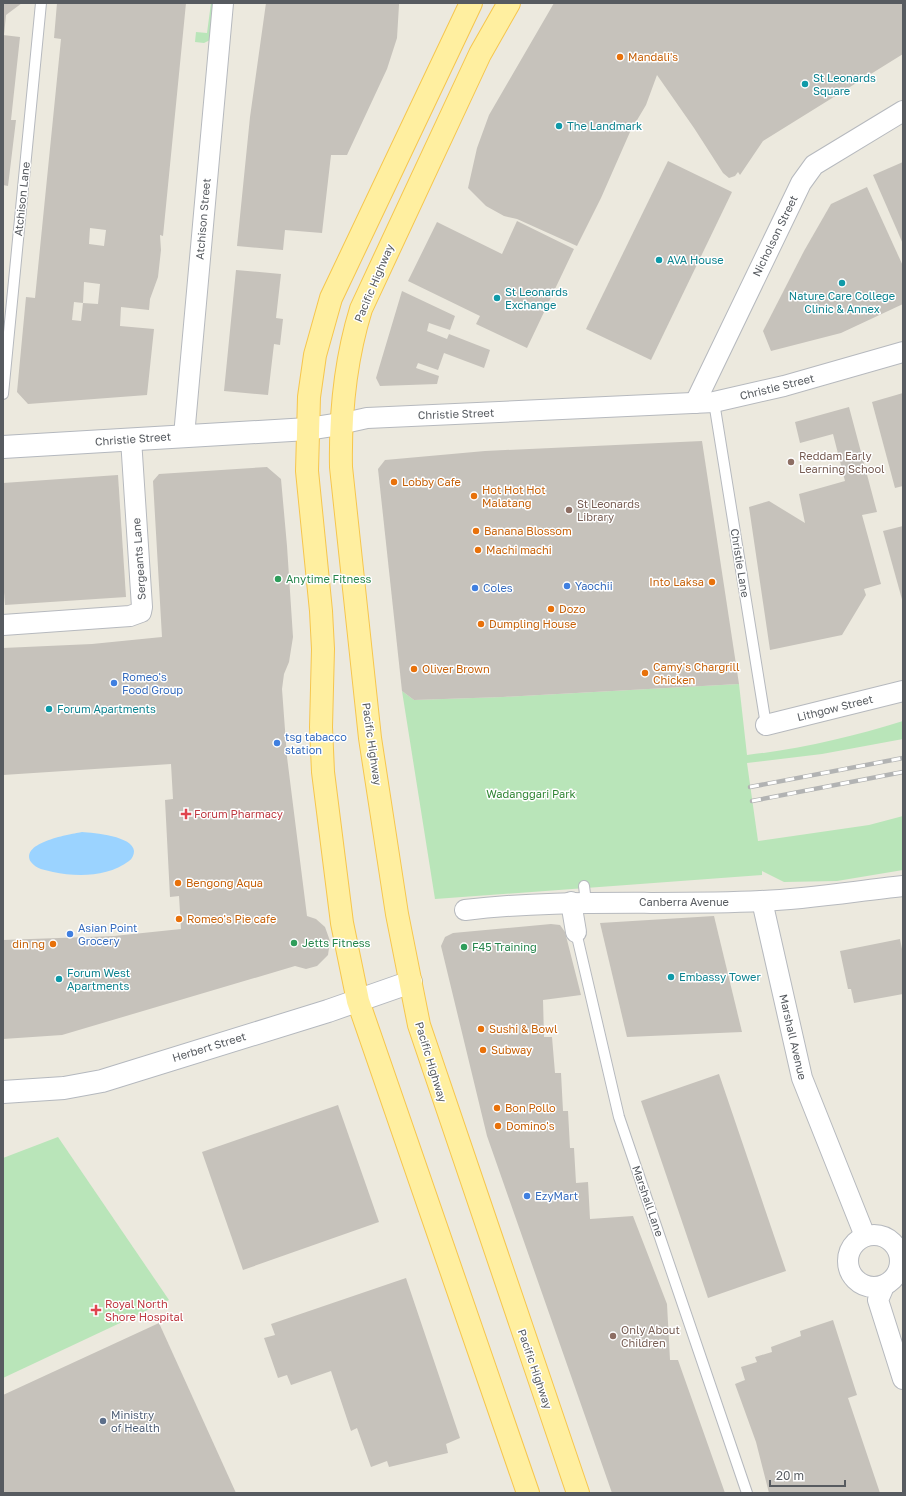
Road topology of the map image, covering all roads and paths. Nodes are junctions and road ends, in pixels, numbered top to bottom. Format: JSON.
{"nodes":[{"id":1,"x":41,"y":3,"type":"edge"},
{"id":2,"x":223,"y":3,"type":"edge"},
{"id":3,"x":470,"y":3,"type":"edge"},
{"id":4,"x":509,"y":3,"type":"edge"},
{"id":5,"x":903,"y":111,"type":"edge"},
{"id":6,"x":903,"y":352,"type":"edge"},
{"id":7,"x":3,"y":394,"type":"edge"},
{"id":8,"x":705,"y":403,"type":"junction"},
{"id":9,"x":340,"y":424,"type":"junction"},
{"id":10,"x":308,"y":429,"type":"junction"},
{"id":11,"x":184,"y":436,"type":"junction"},
{"id":12,"x":131,"y":439,"type":"junction"},
{"id":13,"x":3,"y":447,"type":"edge"},
{"id":14,"x":3,"y":625,"type":"edge"},
{"id":15,"x":903,"y":690,"type":"edge"},
{"id":16,"x":766,"y":725,"type":"joint"},
{"id":17,"x":903,"y":886,"type":"edge"},
{"id":18,"x":580,"y":897,"type":"junction"},
{"id":19,"x":762,"y":901,"type":"junction"},
{"id":20,"x":465,"y":910,"type":"dead end"},
{"id":21,"x":576,"y":932,"type":"joint"},
{"id":22,"x":411,"y":982,"type":"junction"},
{"id":23,"x":358,"y":1000,"type":"junction"},
{"id":24,"x":3,"y":1092,"type":"edge"},
{"id":25,"x":865,"y":1236,"type":"junction"},
{"id":26,"x":902,"y":1263,"type":"edge"},
{"id":27,"x":884,"y":1286,"type":"junction"},
{"id":28,"x":903,"y":1379,"type":"edge"},
{"id":29,"x":528,"y":1493,"type":"edge"},
{"id":30,"x":578,"y":1493,"type":"edge"},
{"id":31,"x":747,"y":1493,"type":"edge"}],
"edges":[{"from":1,"to":7,"type":"lane","name":"Atchison Lane"},
{"from":2,"to":11,"type":"street","name":"Atchison Street"},
{"from":3,"to":10,"type":"main road"},
{"from":4,"to":9,"type":"main road","name":"Pacific Highway"},
{"from":5,"to":8,"type":"street","name":"Nicholson Street"},
{"from":6,"to":8,"type":"street","name":"Christie Street"},
{"from":8,"to":9,"type":"street","name":"Christie Street"},
{"from":8,"to":16,"type":"lane","name":"Christie Lane"},
{"from":9,"to":10,"type":"street","name":"Christie Street"},
{"from":9,"to":22,"type":"main road","name":"Pacific Highway"},
{"from":10,"to":11,"type":"street","name":"Christie Street"},
{"from":10,"to":23,"type":"main road"},
{"from":11,"to":12,"type":"street","name":"Christie Street"},
{"from":12,"to":13,"type":"street","name":"Christie Street"},
{"from":12,"to":14,"type":"street","name":"Sergeants Lane"},
{"from":15,"to":16,"type":"street","name":"Lithgow Street"},
{"from":17,"to":19,"type":"street","name":"Canberra Avenue"},
{"from":18,"to":19,"type":"street","name":"Canberra Avenue"},
{"from":18,"to":20,"type":"street","name":"Canberra Avenue"},
{"from":18,"to":21,"type":"street","name":"Marshall Lane"},
{"from":19,"to":25,"type":"street","name":"Marshall Avenue"},
{"from":21,"to":31,"type":"lane","name":"Marshall Lane"},
{"from":22,"to":23,"type":"street","name":"Herbert Street"},
{"from":22,"to":30,"type":"main road","name":"Pacific Highway"},
{"from":23,"to":24,"type":"street","name":"Herbert Street"},
{"from":23,"to":29,"type":"main road"},
{"from":25,"to":26,"type":"street"},
{"from":25,"to":27,"type":"street"},
{"from":26,"to":27,"type":"street"},
{"from":27,"to":28,"type":"street"}]}
